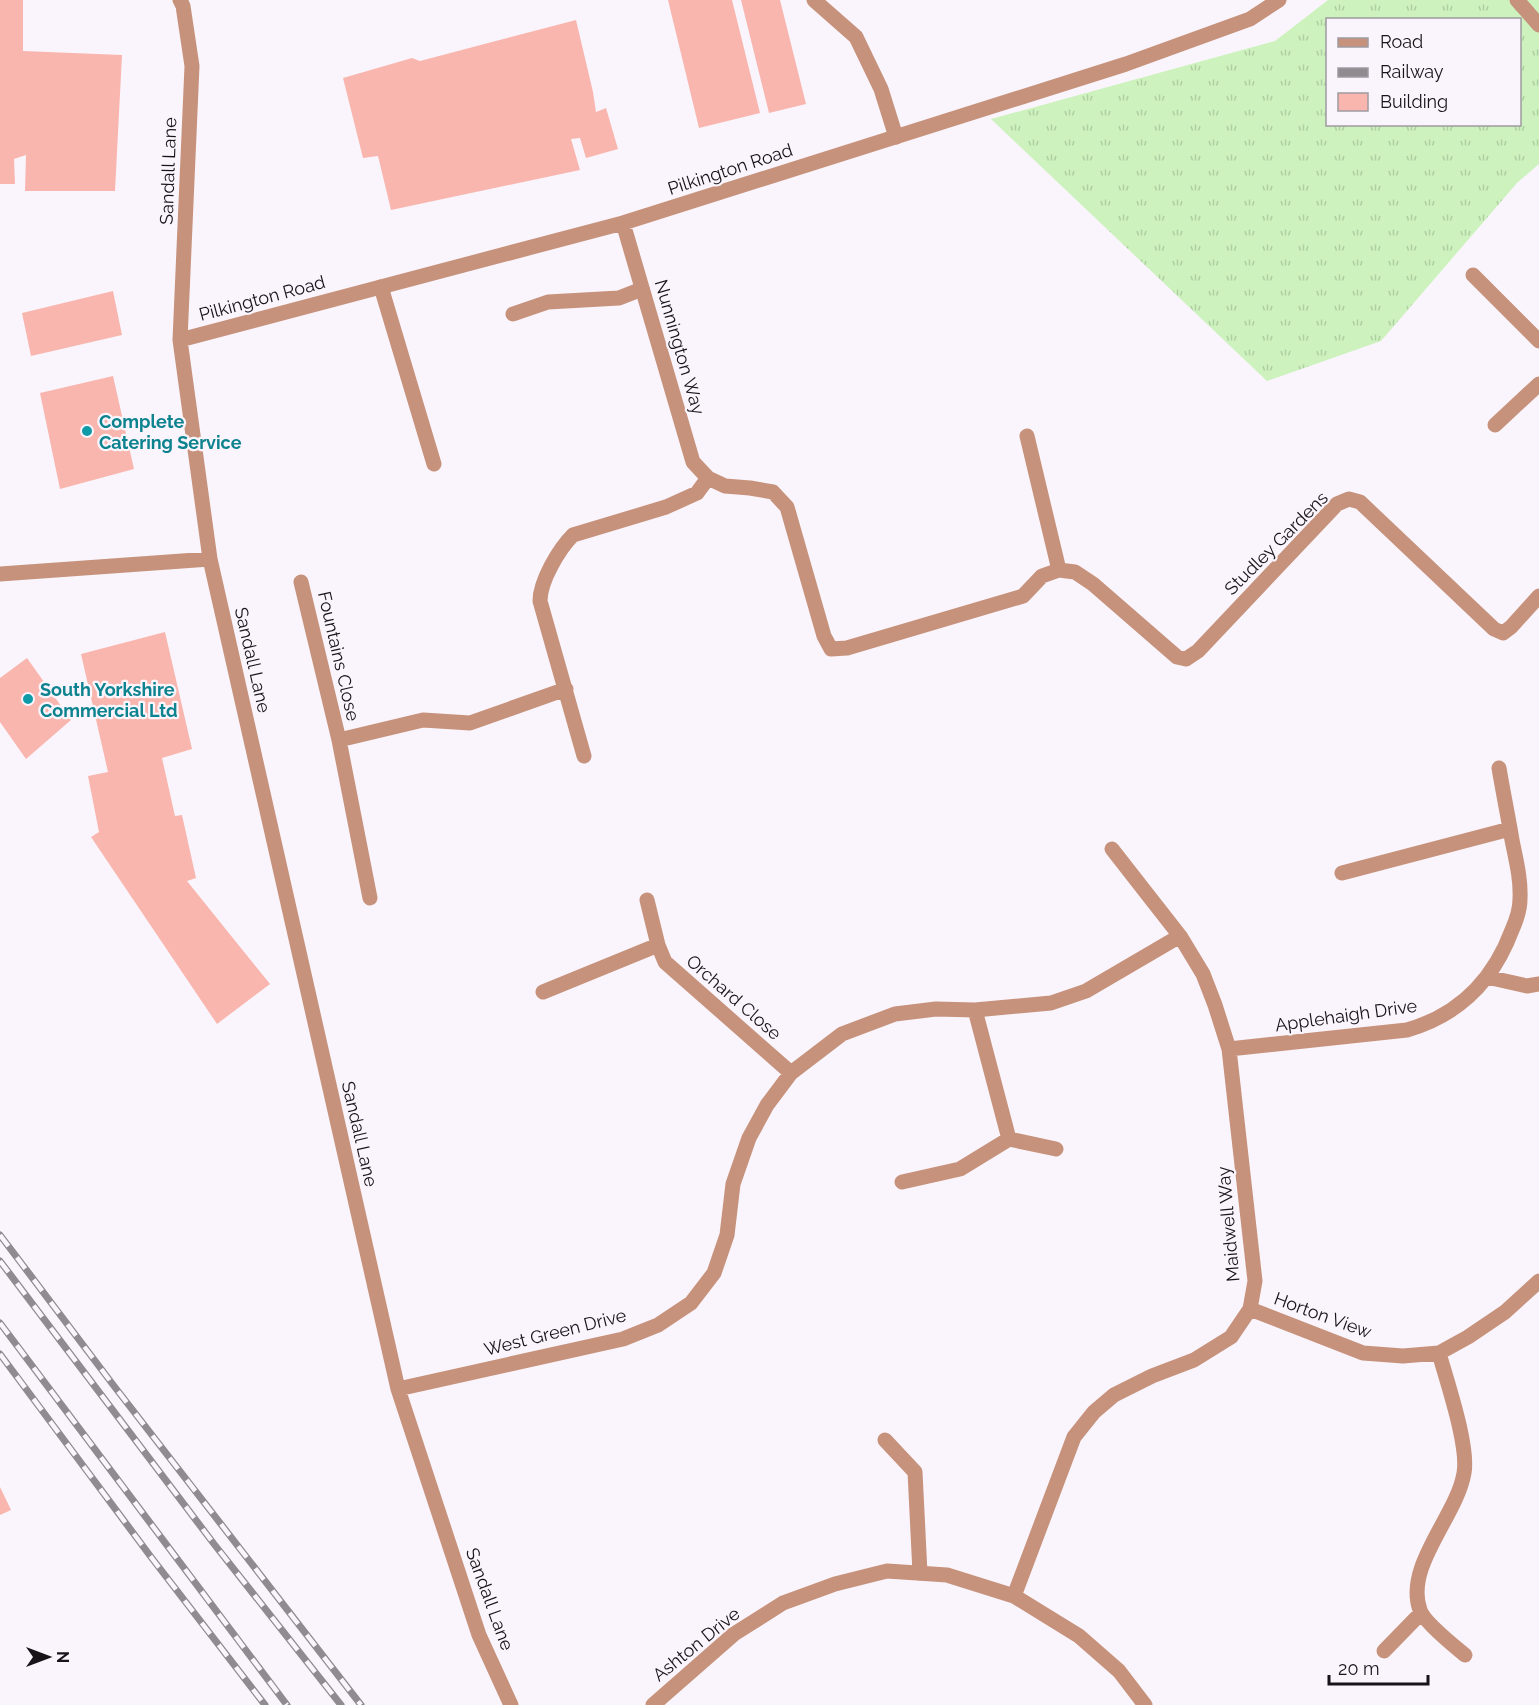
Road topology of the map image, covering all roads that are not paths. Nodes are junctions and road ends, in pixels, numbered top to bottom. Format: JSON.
{"nodes":[{"id":1,"x":180,"y":0,"type":"edge"},
{"id":2,"x":814,"y":0,"type":"edge"},
{"id":3,"x":1279,"y":0,"type":"edge"},
{"id":4,"x":1517,"y":0,"type":"edge"},
{"id":5,"x":1539,"y":25,"type":"edge"},
{"id":6,"x":896,"y":137,"type":"junction"},
{"id":7,"x":623,"y":223,"type":"junction"},
{"id":8,"x":1473,"y":275,"type":"dead end"},
{"id":9,"x":381,"y":287,"type":"junction"},
{"id":10,"x":642,"y":289,"type":"junction"},
{"id":11,"x":513,"y":314,"type":"dead end"},
{"id":12,"x":180,"y":340,"type":"junction"},
{"id":13,"x":1539,"y":341,"type":"edge"},
{"id":14,"x":1539,"y":384,"type":"edge"},
{"id":15,"x":1495,"y":425,"type":"dead end"},
{"id":16,"x":1027,"y":436,"type":"dead end"},
{"id":17,"x":434,"y":464,"type":"dead end"},
{"id":18,"x":708,"y":478,"type":"junction"},
{"id":19,"x":210,"y":560,"type":"junction"},
{"id":20,"x":1059,"y":570,"type":"junction"},
{"id":21,"x":0,"y":574,"type":"edge"},
{"id":22,"x":301,"y":582,"type":"dead end"},
{"id":23,"x":1539,"y":596,"type":"edge"},
{"id":24,"x":566,"y":689,"type":"junction"},
{"id":25,"x":339,"y":740,"type":"junction"},
{"id":26,"x":584,"y":756,"type":"dead end"},
{"id":27,"x":1499,"y":768,"type":"dead end"},
{"id":28,"x":1510,"y":829,"type":"junction"},
{"id":29,"x":1112,"y":849,"type":"dead end"},
{"id":30,"x":1342,"y":873,"type":"dead end"},
{"id":31,"x":370,"y":898,"type":"dead end"},
{"id":32,"x":647,"y":900,"type":"dead end"},
{"id":33,"x":1180,"y":936,"type":"junction"},
{"id":34,"x":658,"y":945,"type":"junction"},
{"id":35,"x":1487,"y":976,"type":"junction"},
{"id":36,"x":1539,"y":984,"type":"edge"},
{"id":37,"x":543,"y":992,"type":"dead end"},
{"id":38,"x":975,"y":1010,"type":"junction"},
{"id":39,"x":1229,"y":1049,"type":"junction"},
{"id":40,"x":792,"y":1073,"type":"junction"},
{"id":41,"x":1009,"y":1139,"type":"junction"},
{"id":42,"x":1056,"y":1149,"type":"dead end"},
{"id":43,"x":902,"y":1182,"type":"dead end"},
{"id":44,"x":1539,"y":1281,"type":"edge"},
{"id":45,"x":1250,"y":1310,"type":"junction"},
{"id":46,"x":1439,"y":1353,"type":"junction"},
{"id":47,"x":398,"y":1389,"type":"junction"},
{"id":48,"x":885,"y":1440,"type":"dead end"},
{"id":49,"x":920,"y":1573,"type":"junction"},
{"id":50,"x":1014,"y":1596,"type":"junction"},
{"id":51,"x":1421,"y":1613,"type":"junction"},
{"id":52,"x":1384,"y":1651,"type":"dead end"},
{"id":53,"x":1465,"y":1655,"type":"dead end"},
{"id":54,"x":511,"y":1705,"type":"edge"},
{"id":55,"x":653,"y":1705,"type":"edge"},
{"id":56,"x":1144,"y":1705,"type":"edge"}],
"edges":[{"from":1,"to":12,"type":"street","name":"Sandall Lane"},
{"from":2,"to":6,"type":"street"},
{"from":3,"to":6,"type":"street","name":"Pilkington Road"},
{"from":4,"to":5,"type":"street"},
{"from":6,"to":7,"type":"street","name":"Pilkington Road"},
{"from":7,"to":9,"type":"street","name":"Pilkington Road"},
{"from":7,"to":10,"type":"street","name":"Nunnington Way"},
{"from":8,"to":13,"type":"street"},
{"from":9,"to":12,"type":"street","name":"Pilkington Road"},
{"from":9,"to":17,"type":"street"},
{"from":10,"to":11,"type":"street"},
{"from":10,"to":18,"type":"street","name":"Nunnington Way"},
{"from":12,"to":19,"type":"street","name":"Sandall Lane"},
{"from":14,"to":15,"type":"street"},
{"from":16,"to":20,"type":"street"},
{"from":18,"to":20,"type":"street"},
{"from":18,"to":24,"type":"street"},
{"from":19,"to":21,"type":"street"},
{"from":19,"to":47,"type":"street","name":"Sandall Lane"},
{"from":20,"to":23,"type":"street","name":"Studley Gardens"},
{"from":22,"to":25,"type":"street","name":"Fountains Close"},
{"from":24,"to":25,"type":"street","name":"Fountains Close"},
{"from":24,"to":26,"type":"street"},
{"from":25,"to":31,"type":"street","name":"Fountains Close"},
{"from":27,"to":28,"type":"street","name":"Applehaigh Drive"},
{"from":28,"to":30,"type":"street"},
{"from":28,"to":35,"type":"street","name":"Applehaigh Drive"},
{"from":29,"to":33,"type":"street","name":"Maidwell Way"},
{"from":32,"to":34,"type":"street","name":"Orchard Close"},
{"from":33,"to":38,"type":"street","name":"West Green Drive"},
{"from":33,"to":39,"type":"street","name":"Maidwell Way"},
{"from":34,"to":37,"type":"street"},
{"from":34,"to":40,"type":"street","name":"Orchard Close"},
{"from":35,"to":36,"type":"street"},
{"from":35,"to":39,"type":"street","name":"Applehaigh Drive"},
{"from":38,"to":40,"type":"street","name":"West Green Drive"},
{"from":38,"to":41,"type":"street"},
{"from":39,"to":45,"type":"street","name":"Maidwell Way"},
{"from":40,"to":47,"type":"street","name":"West Green Drive"},
{"from":41,"to":42,"type":"street"},
{"from":41,"to":43,"type":"street"},
{"from":44,"to":46,"type":"street","name":"Horton View"},
{"from":45,"to":46,"type":"street","name":"Horton View"},
{"from":45,"to":50,"type":"street","name":"Maidwell Way"},
{"from":46,"to":51,"type":"street"},
{"from":47,"to":54,"type":"street","name":"Sandall Lane"},
{"from":48,"to":49,"type":"street"},
{"from":49,"to":50,"type":"street","name":"Ashton Drive"},
{"from":49,"to":55,"type":"street","name":"Ashton Drive"},
{"from":50,"to":56,"type":"street","name":"Ashton Drive"},
{"from":51,"to":52,"type":"street"},
{"from":51,"to":53,"type":"street"}]}
